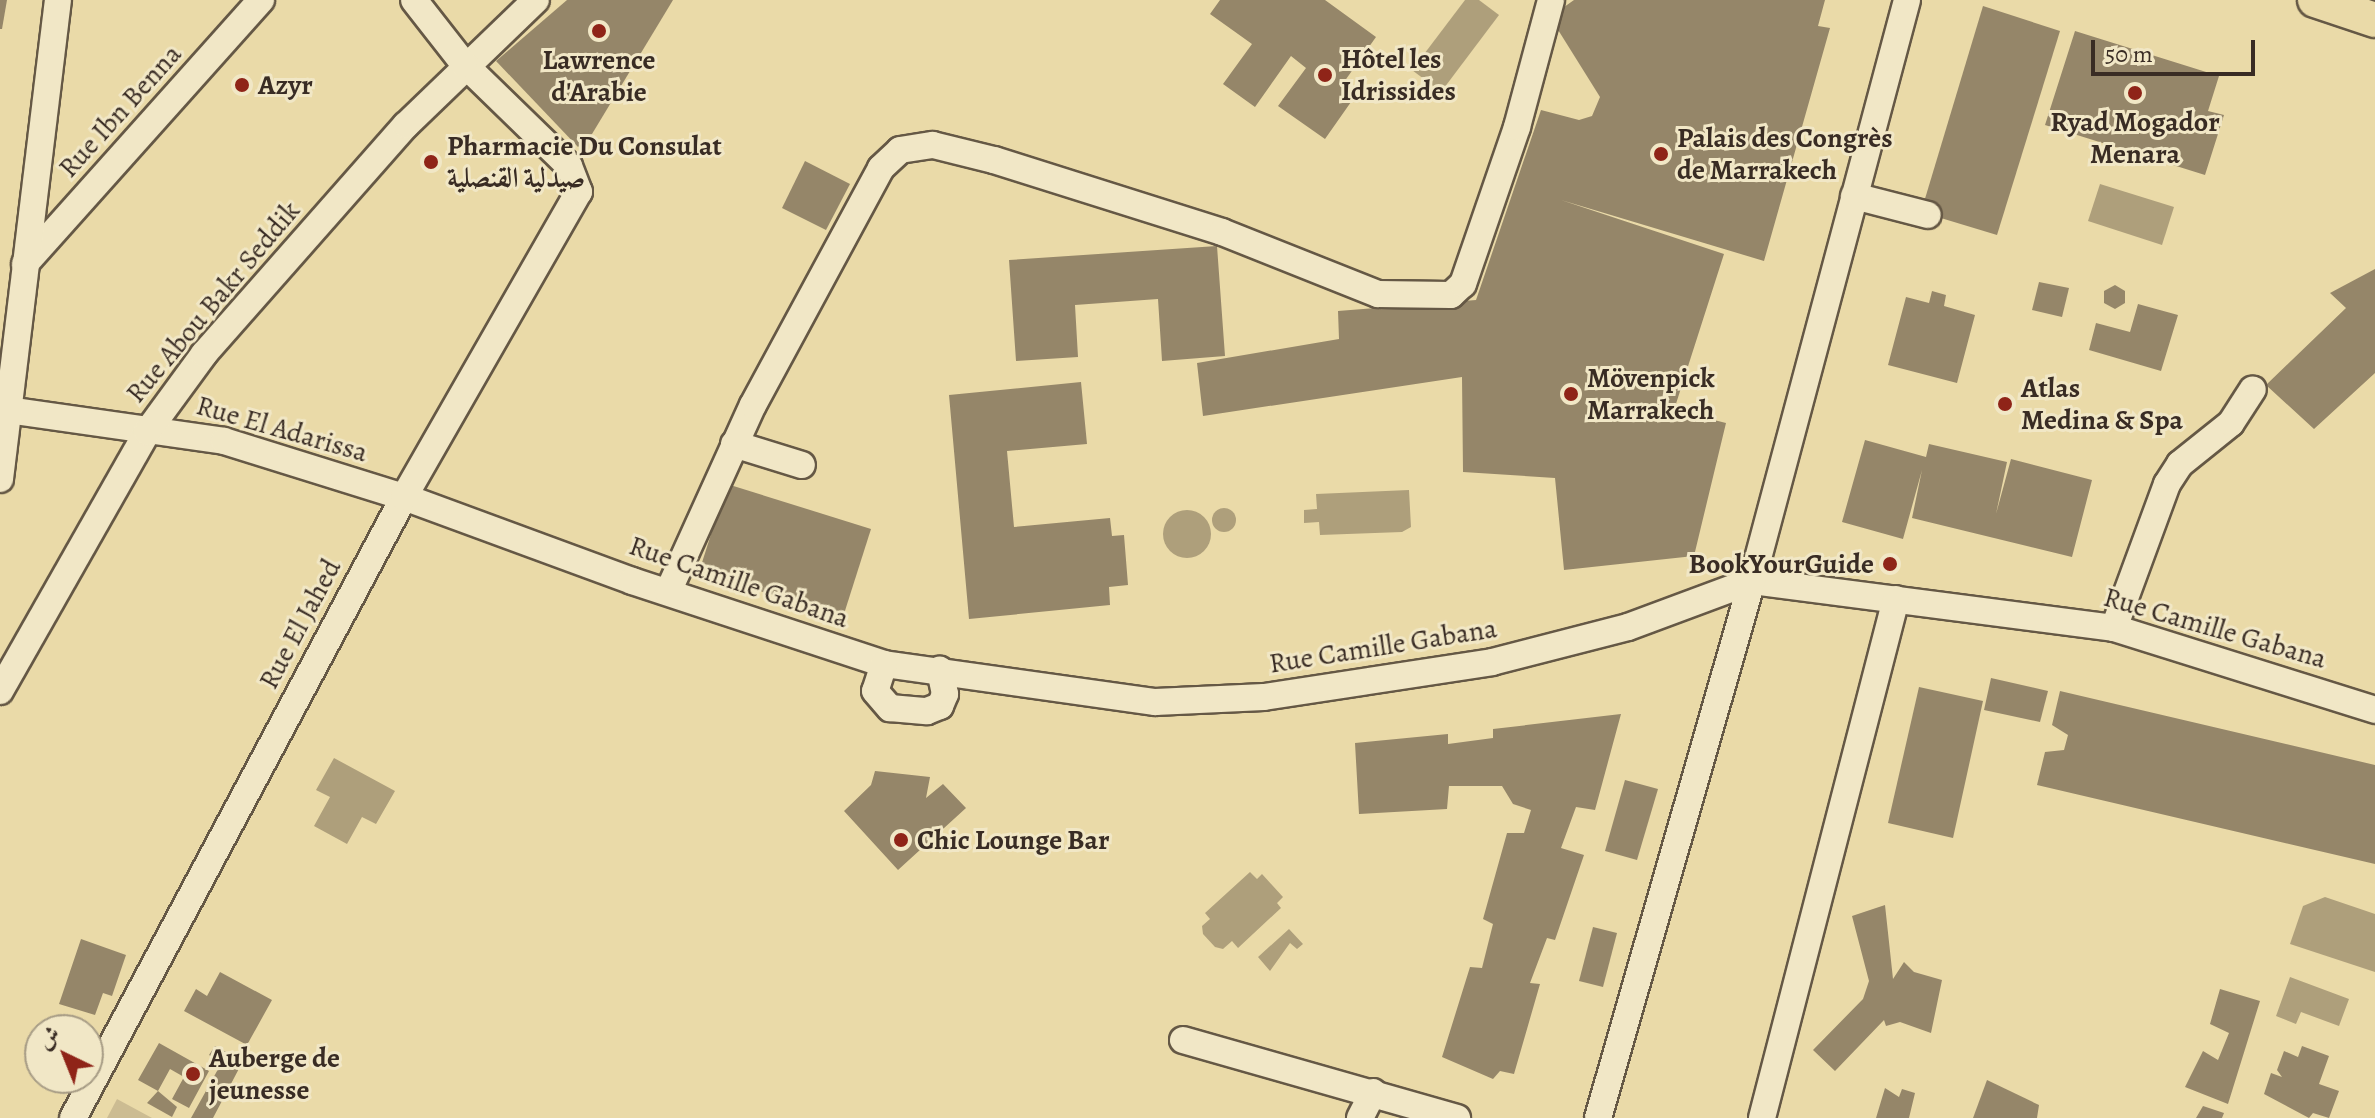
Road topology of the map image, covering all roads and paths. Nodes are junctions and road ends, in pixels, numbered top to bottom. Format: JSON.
{"nodes":[{"id":1,"x":58,"y":0,"type":"edge"},
{"id":2,"x":261,"y":0,"type":"edge"},
{"id":3,"x":414,"y":0,"type":"edge"},
{"id":4,"x":536,"y":0,"type":"edge"},
{"id":5,"x":1551,"y":0,"type":"edge"},
{"id":6,"x":1907,"y":0,"type":"edge"},
{"id":7,"x":2315,"y":0,"type":"edge"},
{"id":8,"x":2375,"y":20,"type":"edge"},
{"id":9,"x":464,"y":64,"type":"junction"},
{"id":10,"x":1854,"y":196,"type":"junction"},
{"id":11,"x":1928,"y":215,"type":"dead end"},
{"id":12,"x":25,"y":264,"type":"junction"},
{"id":13,"x":2253,"y":389,"type":"dead end"},
{"id":14,"x":5,"y":409,"type":"edge"},
{"id":15,"x":147,"y":432,"type":"junction"},
{"id":16,"x":734,"y":444,"type":"junction"},
{"id":17,"x":802,"y":465,"type":"dead end"},
{"id":18,"x":0,"y":479,"type":"edge"},
{"id":19,"x":404,"y":497,"type":"junction"},
{"id":20,"x":1752,"y":581,"type":"junction"},
{"id":21,"x":668,"y":592,"type":"junction"},
{"id":22,"x":1896,"y":599,"type":"junction"},
{"id":23,"x":2114,"y":628,"type":"junction"},
{"id":24,"x":884,"y":664,"type":"junction"},
{"id":25,"x":940,"y":670,"type":"junction"},
{"id":26,"x":0,"y":691,"type":"edge"},
{"id":27,"x":2375,"y":710,"type":"edge"},
{"id":28,"x":1183,"y":1040,"type":"dead end"},
{"id":29,"x":1373,"y":1092,"type":"junction"},
{"id":30,"x":73,"y":1118,"type":"edge"},
{"id":31,"x":1360,"y":1118,"type":"edge"},
{"id":32,"x":1457,"y":1118,"type":"edge"},
{"id":33,"x":1598,"y":1118,"type":"edge"},
{"id":34,"x":1762,"y":1118,"type":"edge"}],
"edges":[{"from":1,"to":12,"type":"street"},
{"from":2,"to":12,"type":"street","name":"Rue Ibn Benna"},
{"from":3,"to":9,"type":"street"},
{"from":4,"to":9,"type":"street","name":"Rue Abou Bakr Seddik"},
{"from":5,"to":16,"type":"street"},
{"from":6,"to":10,"type":"street"},
{"from":7,"to":8,"type":"main road"},
{"from":9,"to":15,"type":"street","name":"Rue Abou Bakr Seddik"},
{"from":9,"to":19,"type":"street","name":"Rue El Jahed"},
{"from":10,"to":11,"type":"street"},
{"from":10,"to":20,"type":"street"},
{"from":12,"to":14,"type":"street"},
{"from":13,"to":23,"type":"street"},
{"from":14,"to":15,"type":"street","name":"Rue El Adarissa"},
{"from":14,"to":18,"type":"street"},
{"from":15,"to":19,"type":"street","name":"Rue El Adarissa"},
{"from":15,"to":26,"type":"street","name":"Rue Abou Bakr Seddik"},
{"from":16,"to":17,"type":"street"},
{"from":16,"to":21,"type":"street"},
{"from":19,"to":21,"type":"street","name":"Rue Camille Gabana"},
{"from":19,"to":30,"type":"street","name":"Rue El Jahed"},
{"from":20,"to":22,"type":"street","name":"Rue Camille Gabana"},
{"from":20,"to":25,"type":"street","name":"Rue Camille Gabana"},
{"from":20,"to":33,"type":"street"},
{"from":21,"to":24,"type":"street","name":"Rue Camille Gabana"},
{"from":22,"to":23,"type":"street","name":"Rue Camille Gabana"},
{"from":22,"to":34,"type":"street"},
{"from":23,"to":27,"type":"street","name":"Rue Camille Gabana"},
{"from":24,"to":25,"type":"street","name":"Rue Camille Gabana"},
{"from":24,"to":25,"type":"street"},
{"from":28,"to":29,"type":"street"},
{"from":29,"to":31,"type":"street"},
{"from":29,"to":32,"type":"street"}]}
